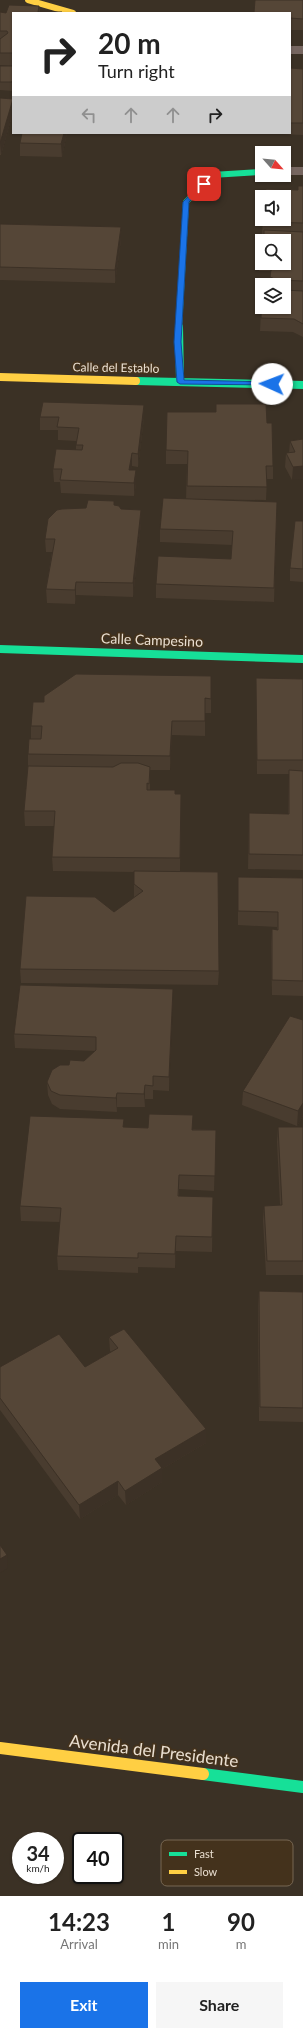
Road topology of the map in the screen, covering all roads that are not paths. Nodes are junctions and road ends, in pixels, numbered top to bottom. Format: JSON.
{"nodes":[{"id":1,"x":28,"y":0,"type":"edge"},
{"id":2,"x":70,"y":12,"type":"edge"},
{"id":3,"x":291,"y":50,"type":"edge"},
{"id":4,"x":303,"y":50,"type":"edge"},
{"id":5,"x":291,"y":171,"type":"edge"},
{"id":6,"x":303,"y":171,"type":"edge"},
{"id":7,"x":255,"y":172,"type":"edge"},
{"id":8,"x":0,"y":377,"type":"edge"},
{"id":9,"x":180,"y":382,"type":"junction"},
{"id":10,"x":303,"y":385,"type":"edge"},
{"id":11,"x":0,"y":649,"type":"edge"},
{"id":12,"x":303,"y":659,"type":"edge"},
{"id":13,"x":0,"y":1748,"type":"edge"},
{"id":14,"x":303,"y":1787,"type":"edge"}],
"edges":[{"from":1,"to":2,"type":"street"},
{"from":3,"to":4,"type":"street"},
{"from":5,"to":6,"type":"street"},
{"from":7,"to":9,"type":"street"},
{"from":8,"to":9,"type":"street","name":"Calle del Establo"},
{"from":9,"to":10,"type":"street","name":"Calle del Establo"},
{"from":11,"to":12,"type":"street","name":"Calle Campesino"},
{"from":13,"to":14,"type":"street","name":"Avenida del Presidente"}]}
